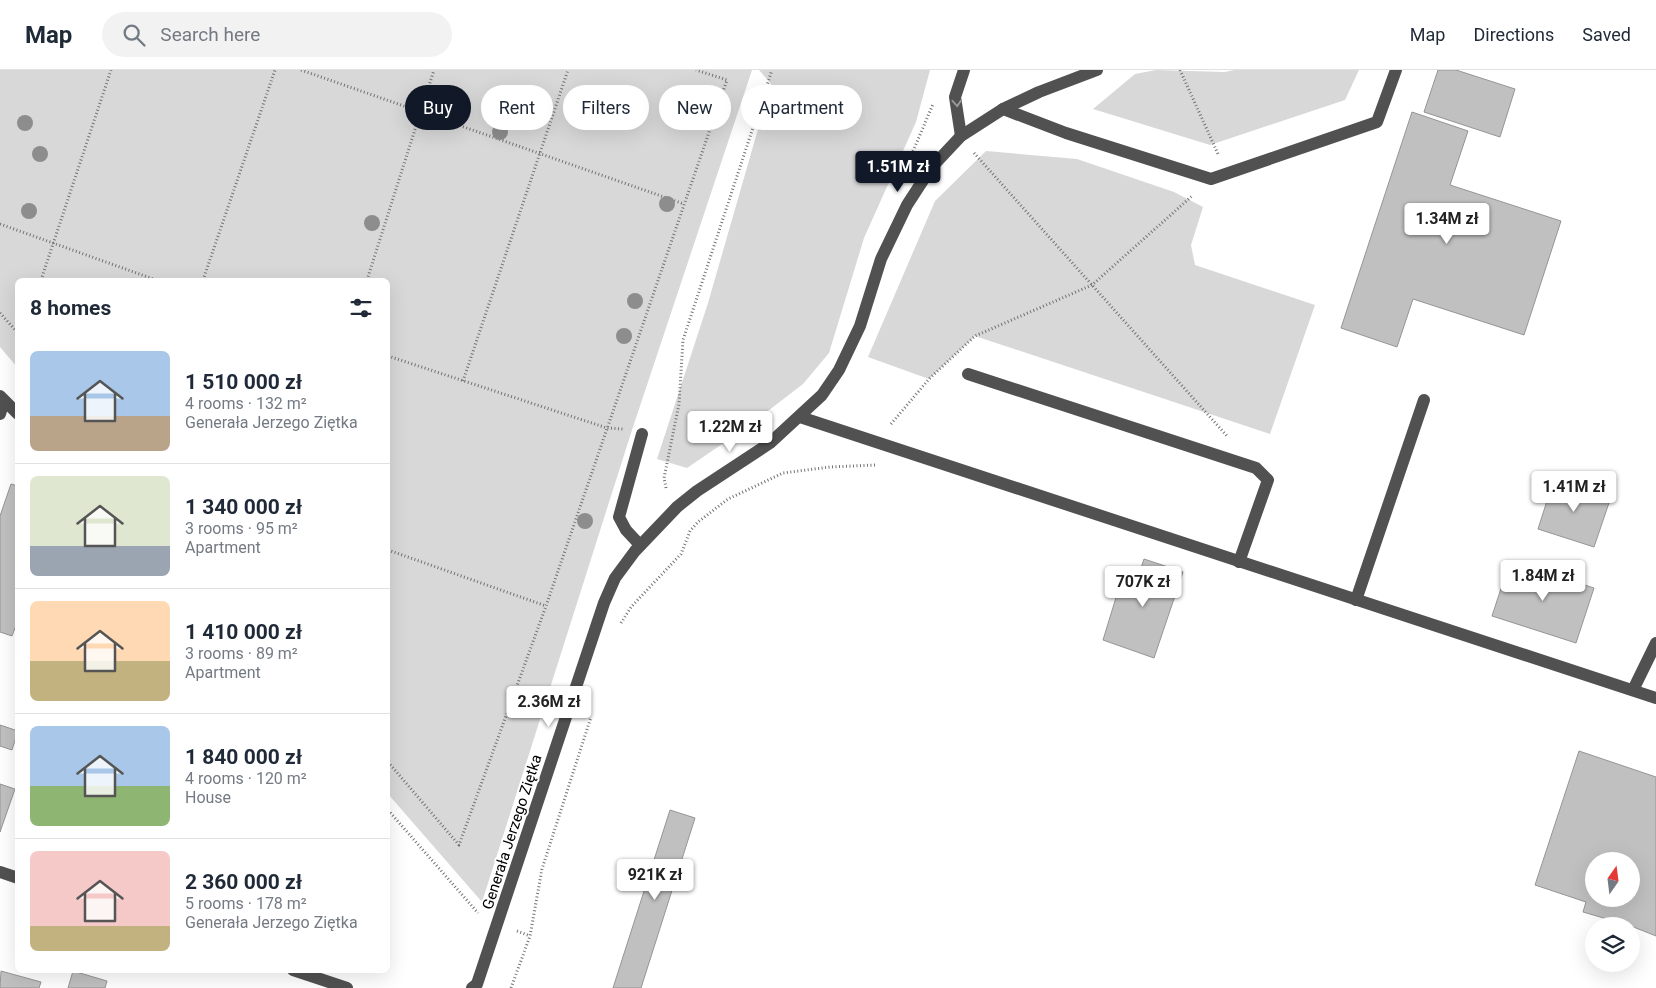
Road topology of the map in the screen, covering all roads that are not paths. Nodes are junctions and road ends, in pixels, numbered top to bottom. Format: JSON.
{"nodes":[{"id":1,"x":964,"y":70,"type":"edge"},
{"id":2,"x":1097,"y":70,"type":"edge"},
{"id":3,"x":1396,"y":70,"type":"edge"},
{"id":4,"x":1002,"y":110,"type":"junction"},
{"id":5,"x":961,"y":136,"type":"junction"},
{"id":6,"x":968,"y":374,"type":"dead end"},
{"id":7,"x":2,"y":398,"type":"edge"},
{"id":8,"x":1424,"y":400,"type":"dead end"},
{"id":9,"x":15,"y":411,"type":"edge"},
{"id":10,"x":0,"y":414,"type":"edge"},
{"id":11,"x":800,"y":417,"type":"junction"},
{"id":12,"x":642,"y":434,"type":"road end"},
{"id":13,"x":640,"y":545,"type":"junction"},
{"id":14,"x":1239,"y":562,"type":"junction"},
{"id":15,"x":1356,"y":600,"type":"junction"},
{"id":16,"x":1656,"y":644,"type":"edge"},
{"id":17,"x":1633,"y":690,"type":"junction"},
{"id":18,"x":1656,"y":698,"type":"edge"},
{"id":19,"x":0,"y":872,"type":"edge"},
{"id":20,"x":15,"y":877,"type":"edge"},
{"id":21,"x":302,"y":973,"type":"edge"},
{"id":22,"x":347,"y":988,"type":"edge"},
{"id":23,"x":472,"y":988,"type":"edge"}],
"edges":[{"from":1,"to":5,"type":"street","one_way":true},
{"from":2,"to":4,"type":"street","name":"Generała Jerzego Ziętka"},
{"from":3,"to":4,"type":"street"},
{"from":4,"to":5,"type":"street","name":"Generała Jerzego Ziętka"},
{"from":5,"to":11,"type":"street","name":"Generała Jerzego Ziętka"},
{"from":6,"to":14,"type":"street"},
{"from":7,"to":9,"type":"street"},
{"from":7,"to":10,"type":"street"},
{"from":8,"to":15,"type":"street"},
{"from":11,"to":13,"type":"street","name":"Generała Jerzego Ziętka"},
{"from":11,"to":14,"type":"street"},
{"from":12,"to":13,"type":"street"},
{"from":13,"to":23,"type":"street","name":"Generała Jerzego Ziętka"},
{"from":14,"to":15,"type":"street"},
{"from":15,"to":17,"type":"street"},
{"from":16,"to":17,"type":"street"},
{"from":17,"to":18,"type":"street"},
{"from":19,"to":20,"type":"street"},
{"from":21,"to":22,"type":"street"}]}
